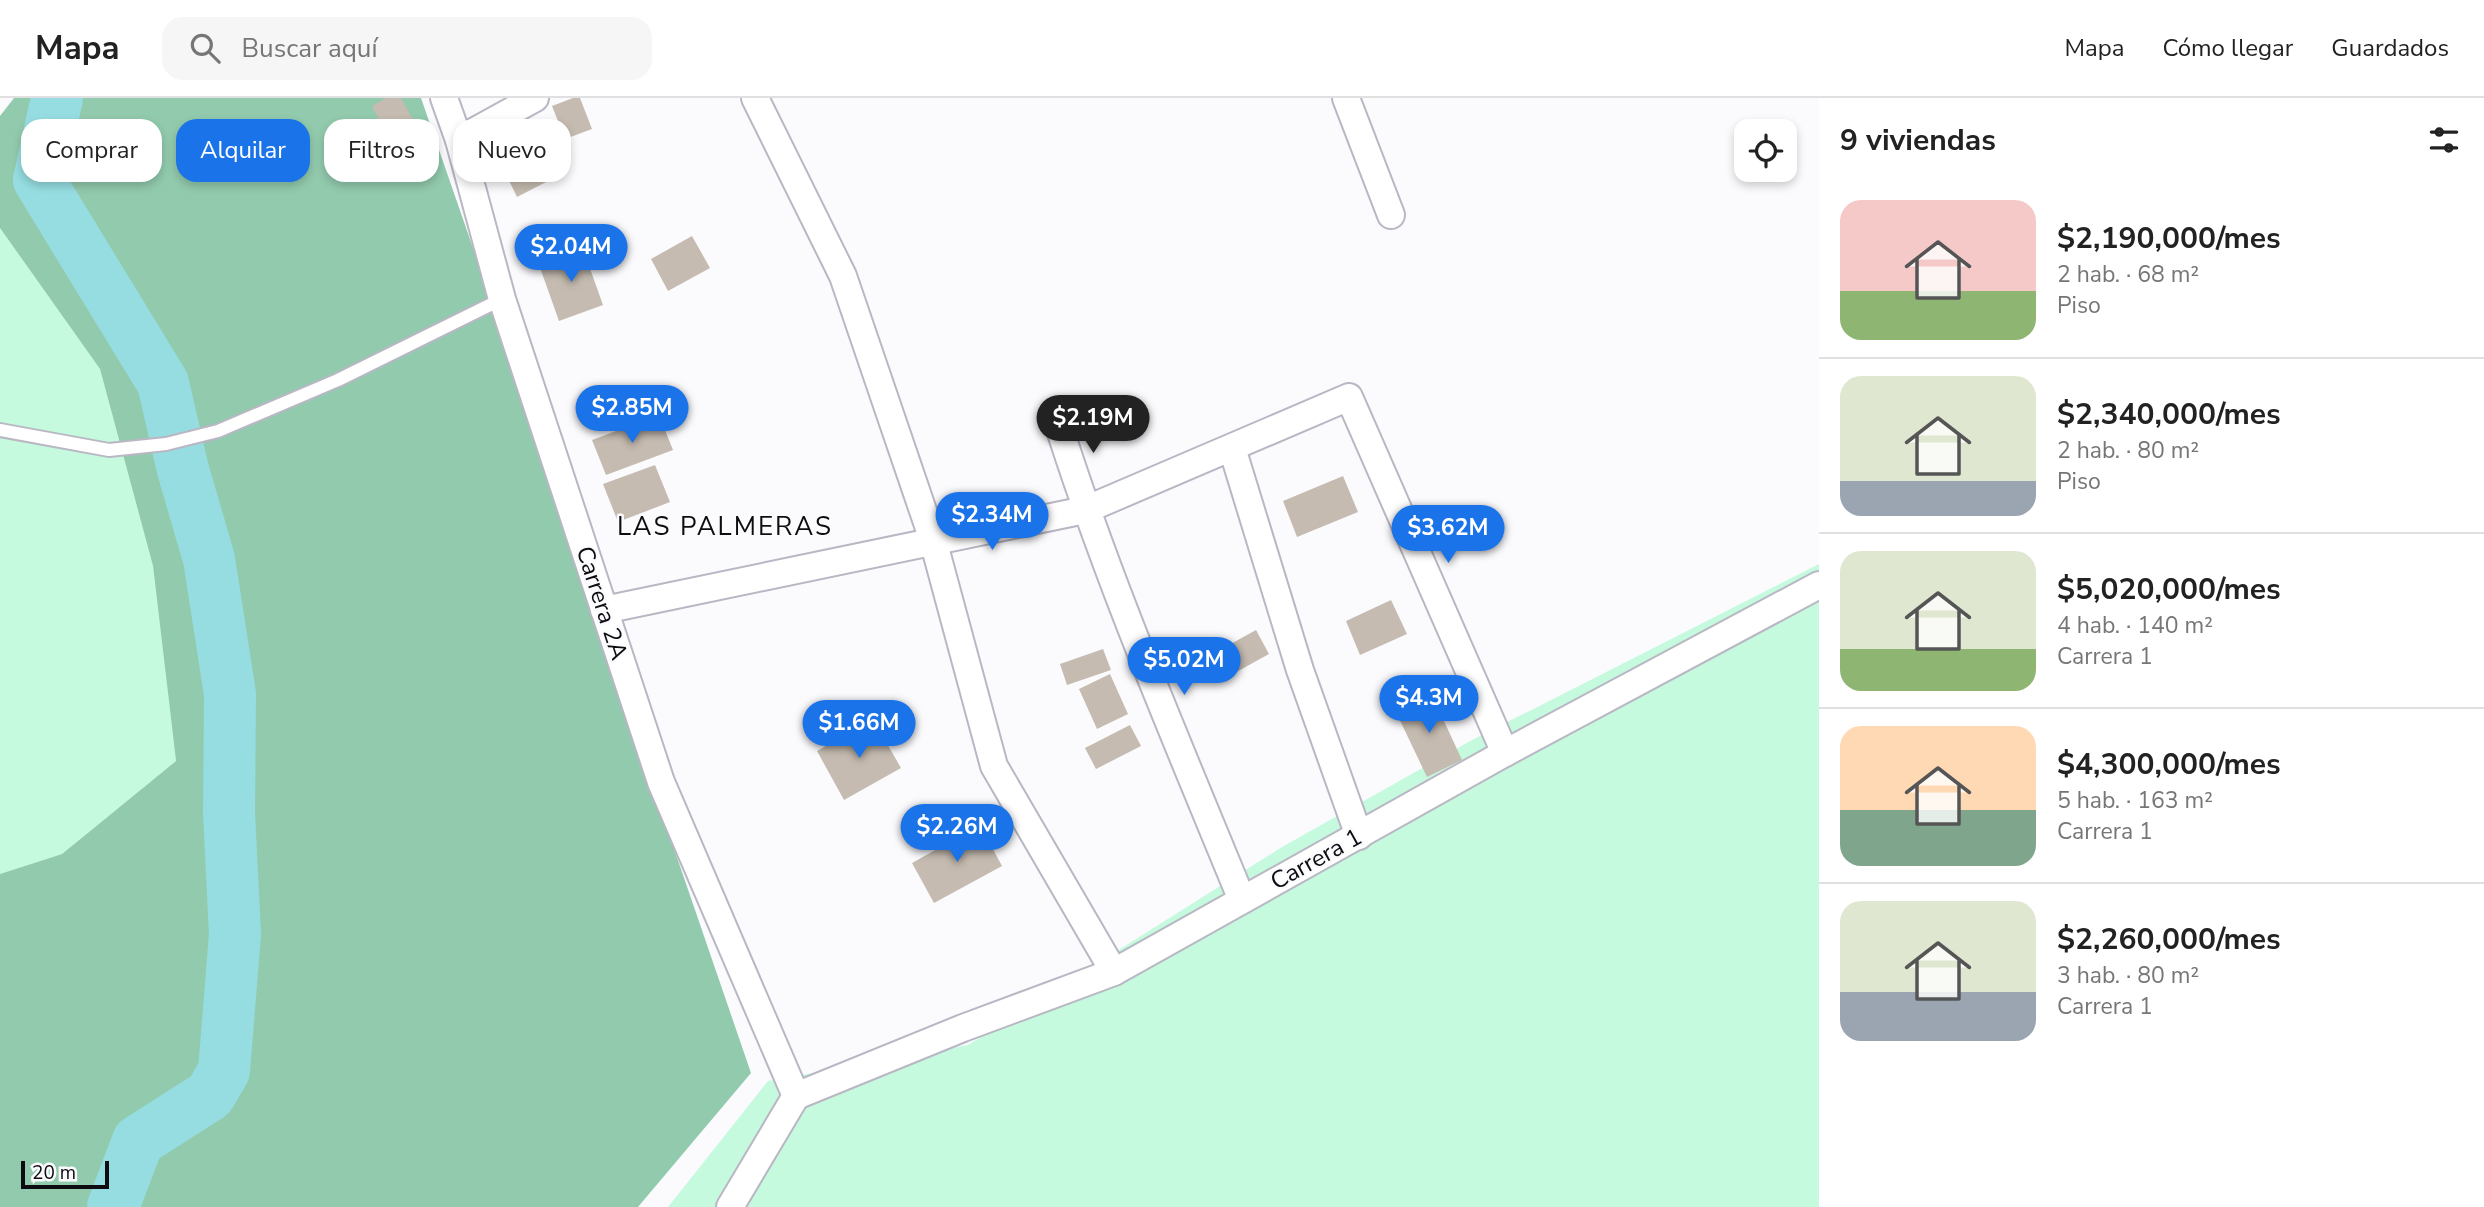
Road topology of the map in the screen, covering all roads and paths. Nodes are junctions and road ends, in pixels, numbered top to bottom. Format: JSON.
{"nodes":[{"id":1,"x":444,"y":98,"type":"edge"},
{"id":2,"x":535,"y":98,"type":"edge"},
{"id":3,"x":755,"y":98,"type":"edge"},
{"id":4,"x":1346,"y":98,"type":"edge"},
{"id":5,"x":498,"y":119,"type":"edge"},
{"id":6,"x":453,"y":122,"type":"edge"},
{"id":7,"x":471,"y":182,"type":"edge"},
{"id":8,"x":1391,"y":215,"type":"dead end"},
{"id":9,"x":502,"y":299,"type":"junction"},
{"id":10,"x":1055,"y":414,"type":"dead end"},
{"id":11,"x":0,"y":430,"type":"edge"},
{"id":12,"x":1232,"y":448,"type":"junction"},
{"id":13,"x":1085,"y":510,"type":"junction"},
{"id":14,"x":933,"y":540,"type":"junction"},
{"id":15,"x":1819,"y":585,"type":"edge"},
{"id":16,"x":604,"y":610,"type":"junction"},
{"id":17,"x":1505,"y":753,"type":"junction"},
{"id":18,"x":1359,"y":836,"type":"junction"},
{"id":19,"x":1242,"y":900,"type":"junction"},
{"id":20,"x":1114,"y":972,"type":"junction"},
{"id":21,"x":796,"y":1096,"type":"junction"},
{"id":22,"x":730,"y":1207,"type":"edge"}],
"edges":[{"from":1,"to":6,"type":"street","name":"Carrera 2A"},
{"from":2,"to":5,"type":"street"},
{"from":3,"to":14,"type":"street"},
{"from":4,"to":8,"type":"street"},
{"from":7,"to":9,"type":"street","name":"Carrera 2A"},
{"from":9,"to":11,"type":"lane"},
{"from":9,"to":16,"type":"street","name":"Carrera 2A"},
{"from":10,"to":13,"type":"street"},
{"from":12,"to":13,"type":"street"},
{"from":12,"to":17,"type":"street"},
{"from":12,"to":18,"type":"street"},
{"from":13,"to":14,"type":"street"},
{"from":13,"to":19,"type":"street"},
{"from":14,"to":16,"type":"street"},
{"from":14,"to":20,"type":"street"},
{"from":15,"to":17,"type":"street","name":"Carrera 1"},
{"from":16,"to":21,"type":"street","name":"Carrera 2A"},
{"from":17,"to":18,"type":"street","name":"Carrera 1"},
{"from":18,"to":19,"type":"street","name":"Carrera 1"},
{"from":19,"to":20,"type":"street","name":"Carrera 1"},
{"from":20,"to":21,"type":"street","name":"Carrera 1"},
{"from":21,"to":22,"type":"street"}]}
